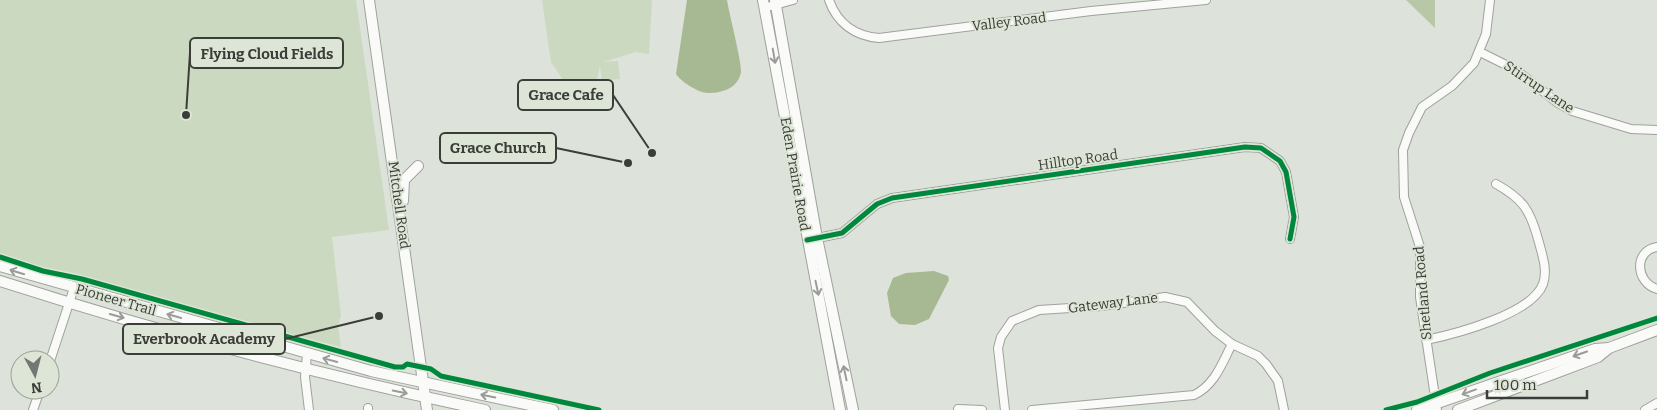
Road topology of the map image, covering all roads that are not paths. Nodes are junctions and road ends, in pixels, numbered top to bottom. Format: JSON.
{"nodes":[{"id":1,"x":369,"y":0,"type":"edge"},
{"id":2,"x":793,"y":0,"type":"edge"},
{"id":3,"x":829,"y":0,"type":"edge"},
{"id":4,"x":1206,"y":0,"type":"edge"},
{"id":5,"x":1490,"y":0,"type":"edge"},
{"id":6,"x":776,"y":2,"type":"edge"},
{"id":7,"x":764,"y":4,"type":"edge"},
{"id":8,"x":1480,"y":52,"type":"junction"},
{"id":9,"x":1657,"y":130,"type":"edge"},
{"id":10,"x":1397,"y":136,"type":"dead end"},
{"id":11,"x":1406,"y":139,"type":"junction"},
{"id":12,"x":418,"y":166,"type":"dead end"},
{"id":13,"x":1496,"y":184,"type":"dead end"},
{"id":14,"x":402,"y":225,"type":"junction"},
{"id":15,"x":812,"y":239,"type":"junction"},
{"id":16,"x":1290,"y":239,"type":"dead end"},
{"id":17,"x":1657,"y":247,"type":"edge"},
{"id":18,"x":0,"y":266,"type":"edge"},
{"id":19,"x":0,"y":281,"type":"edge"},
{"id":20,"x":74,"y":288,"type":"junction"},
{"id":21,"x":1657,"y":289,"type":"edge"},
{"id":22,"x":70,"y":302,"type":"junction"},
{"id":23,"x":1657,"y":330,"type":"edge"},
{"id":24,"x":1426,"y":340,"type":"junction"},
{"id":25,"x":1232,"y":344,"type":"junction"},
{"id":26,"x":1610,"y":348,"type":"junction"},
{"id":27,"x":54,"y":350,"type":"edge"},
{"id":28,"x":307,"y":354,"type":"junction"},
{"id":29,"x":305,"y":368,"type":"junction"},
{"id":30,"x":422,"y":382,"type":"junction"},
{"id":31,"x":425,"y":398,"type":"junction"},
{"id":32,"x":1657,"y":403,"type":"edge"},
{"id":33,"x":1436,"y":407,"type":"edge"},
{"id":34,"x":958,"y":408,"type":"dead end"},
{"id":35,"x":309,"y":410,"type":"edge"},
{"id":36,"x":427,"y":410,"type":"edge"},
{"id":37,"x":486,"y":410,"type":"edge"},
{"id":38,"x":553,"y":410,"type":"edge"},
{"id":39,"x":840,"y":410,"type":"edge"},
{"id":40,"x":853,"y":410,"type":"edge"},
{"id":41,"x":982,"y":410,"type":"edge"},
{"id":42,"x":1005,"y":410,"type":"edge"},
{"id":43,"x":1032,"y":410,"type":"edge"},
{"id":44,"x":1284,"y":410,"type":"edge"},
{"id":45,"x":1417,"y":410,"type":"edge"},
{"id":46,"x":1458,"y":410,"type":"edge"},
{"id":47,"x":1645,"y":410,"type":"edge"}],
"edges":[{"from":1,"to":14,"type":"main road","name":"Mitchell Road"},
{"from":2,"to":6,"type":"street","name":"Eden Prairie Road"},
{"from":3,"to":4,"type":"street","name":"Valley Road"},
{"from":5,"to":8,"type":"street","name":"Shetland Road"},
{"from":6,"to":7,"type":"street","name":"Eden Prairie Road"},
{"from":6,"to":15,"type":"main road","name":"Eden Prairie Road"},
{"from":7,"to":15,"type":"main road","name":"Eden Prairie Road","one_way":true},
{"from":8,"to":9,"type":"street","name":"Stirrup Lane"},
{"from":8,"to":11,"type":"street","name":"Shetland Road"},
{"from":10,"to":11,"type":"street"},
{"from":11,"to":24,"type":"street","name":"Shetland Road"},
{"from":12,"to":14,"type":"main road"},
{"from":13,"to":24,"type":"street"},
{"from":14,"to":30,"type":"main road","name":"Mitchell Road"},
{"from":15,"to":16,"type":"street","name":"Hilltop Road"},
{"from":15,"to":39,"type":"main road","name":"Eden Prairie Road","one_way":true},
{"from":40,"to":15,"type":"main road","name":"Eden Prairie Road","one_way":true},
{"from":17,"to":21,"type":"street"},
{"from":20,"to":18,"type":"main road","name":"Pioneer Trail","one_way":true},
{"from":19,"to":22,"type":"main road","name":"Pioneer Trail"},
{"from":20,"to":22,"type":"street"},
{"from":28,"to":20,"type":"main road","name":"Pioneer Trail","one_way":true},
{"from":22,"to":27,"type":"street"},
{"from":22,"to":29,"type":"main road","name":"Pioneer Trail","one_way":true},
{"from":23,"to":26,"type":"main road"},
{"from":24,"to":33,"type":"street","name":"Shetland Road"},
{"from":25,"to":42,"type":"street","name":"Gateway Lane"},
{"from":25,"to":43,"type":"street"},
{"from":25,"to":44,"type":"street","name":"Gateway Lane"},
{"from":26,"to":33,"type":"main road","one_way":true},
{"from":26,"to":46,"type":"main road"},
{"from":28,"to":29,"type":"street"},
{"from":30,"to":28,"type":"main road","name":"Pioneer Trail","one_way":true},
{"from":29,"to":31,"type":"main road","name":"Pioneer Trail","one_way":true},
{"from":29,"to":35,"type":"street"},
{"from":30,"to":31,"type":"main road","name":"Mitchell Road"},
{"from":38,"to":30,"type":"main road","name":"Pioneer Trail","one_way":true},
{"from":31,"to":36,"type":"main road","name":"Mitchell Road"},
{"from":31,"to":37,"type":"main road","name":"Pioneer Trail"},
{"from":32,"to":47,"type":"street"},
{"from":33,"to":45,"type":"main road"},
{"from":34,"to":41,"type":"street"}]}
